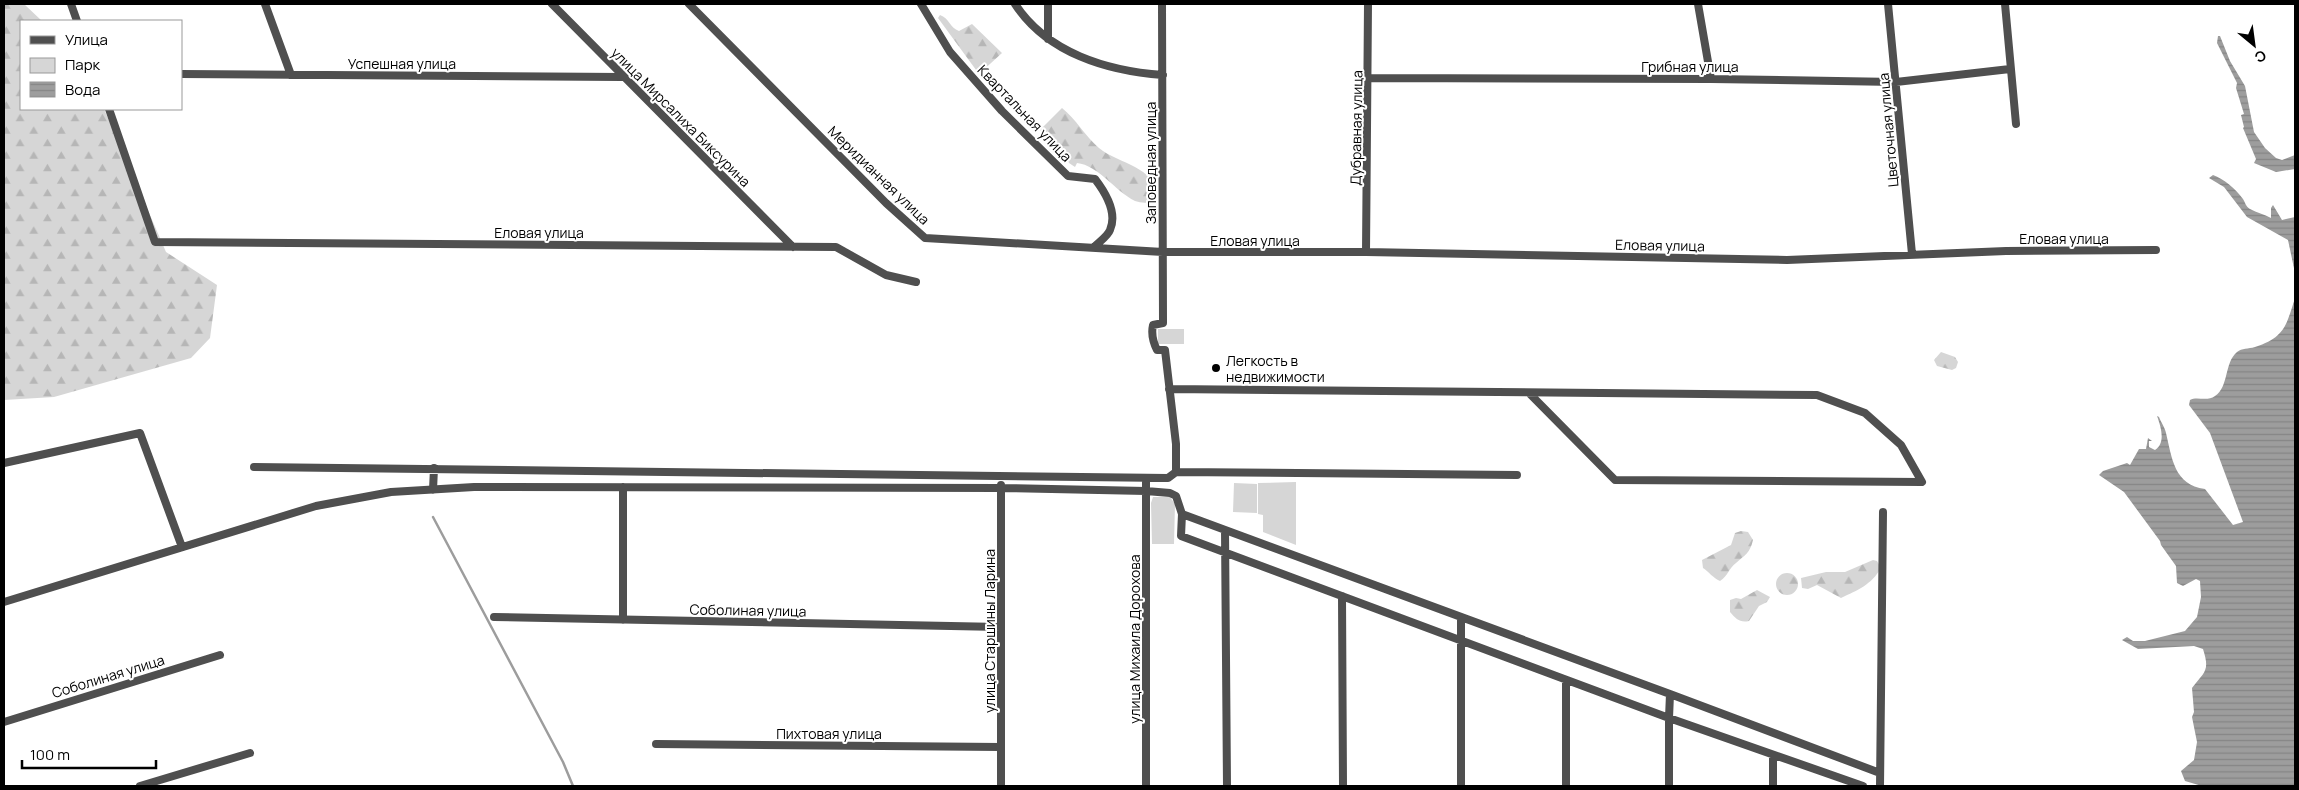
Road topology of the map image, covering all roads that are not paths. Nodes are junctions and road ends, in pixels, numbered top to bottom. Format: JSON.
{"nodes":[{"id":1,"x":71,"y":4,"type":"edge"},
{"id":2,"x":265,"y":4,"type":"edge"},
{"id":3,"x":552,"y":4,"type":"edge"},
{"id":4,"x":689,"y":4,"type":"edge"},
{"id":5,"x":921,"y":4,"type":"edge"},
{"id":6,"x":1015,"y":4,"type":"edge"},
{"id":7,"x":1048,"y":4,"type":"edge"},
{"id":8,"x":1162,"y":4,"type":"edge"},
{"id":9,"x":1368,"y":4,"type":"edge"},
{"id":10,"x":1698,"y":4,"type":"edge"},
{"id":11,"x":1888,"y":4,"type":"edge"},
{"id":12,"x":2005,"y":4,"type":"edge"},
{"id":13,"x":77,"y":20,"type":"edge"},
{"id":14,"x":1048,"y":38,"type":"junction"},
{"id":15,"x":2010,"y":69,"type":"junction"},
{"id":16,"x":182,"y":74,"type":"edge"},
{"id":17,"x":1162,"y":74,"type":"junction"},
{"id":18,"x":291,"y":75,"type":"junction"},
{"id":19,"x":622,"y":76,"type":"junction"},
{"id":20,"x":1369,"y":78,"type":"junction"},
{"id":21,"x":1711,"y":79,"type":"junction"},
{"id":22,"x":1896,"y":82,"type":"junction"},
{"id":23,"x":109,"y":110,"type":"edge"},
{"id":24,"x":2016,"y":124,"type":"dead end"},
{"id":25,"x":793,"y":247,"type":"junction"},
{"id":26,"x":1094,"y":248,"type":"junction"},
{"id":27,"x":2156,"y":250,"type":"dead end"},
{"id":28,"x":1163,"y":252,"type":"junction"},
{"id":29,"x":1366,"y":252,"type":"junction"},
{"id":30,"x":1912,"y":254,"type":"junction"},
{"id":31,"x":916,"y":282,"type":"dead end"},
{"id":32,"x":1168,"y":389,"type":"junction"},
{"id":33,"x":1530,"y":394,"type":"junction"},
{"id":34,"x":4,"y":463,"type":"edge"},
{"id":35,"x":254,"y":467,"type":"dead end"},
{"id":36,"x":434,"y":468,"type":"junction"},
{"id":37,"x":1176,"y":472,"type":"junction"},
{"id":38,"x":1002,"y":475,"type":"junction"},
{"id":39,"x":1517,"y":475,"type":"dead end"},
{"id":40,"x":1146,"y":479,"type":"junction"},
{"id":41,"x":624,"y":488,"type":"junction"},
{"id":42,"x":1001,"y":488,"type":"junction"},
{"id":43,"x":433,"y":490,"type":"junction"},
{"id":44,"x":1146,"y":492,"type":"junction"},
{"id":45,"x":1883,"y":512,"type":"dead end"},
{"id":46,"x":1182,"y":514,"type":"junction"},
{"id":47,"x":1225,"y":530,"type":"junction"},
{"id":48,"x":182,"y":547,"type":"junction"},
{"id":49,"x":1225,"y":554,"type":"junction"},
{"id":50,"x":1342,"y":596,"type":"junction"},
{"id":51,"x":4,"y":602,"type":"edge"},
{"id":52,"x":494,"y":617,"type":"dead end"},
{"id":53,"x":1461,"y":617,"type":"junction"},
{"id":54,"x":623,"y":620,"type":"junction"},
{"id":55,"x":1001,"y":627,"type":"junction"},
{"id":56,"x":1461,"y":640,"type":"junction"},
{"id":57,"x":220,"y":655,"type":"dead end"},
{"id":58,"x":1566,"y":680,"type":"junction"},
{"id":59,"x":1670,"y":694,"type":"junction"},
{"id":60,"x":1670,"y":718,"type":"junction"},
{"id":61,"x":4,"y":722,"type":"edge"},
{"id":62,"x":656,"y":744,"type":"dead end"},
{"id":63,"x":1001,"y":747,"type":"junction"},
{"id":64,"x":250,"y":753,"type":"dead end"},
{"id":65,"x":1774,"y":755,"type":"junction"},
{"id":66,"x":1880,"y":773,"type":"junction"},
{"id":67,"x":140,"y":786,"type":"edge"},
{"id":68,"x":1001,"y":786,"type":"edge"},
{"id":69,"x":1146,"y":786,"type":"edge"},
{"id":70,"x":1226,"y":786,"type":"edge"},
{"id":71,"x":1343,"y":786,"type":"edge"},
{"id":72,"x":1461,"y":786,"type":"edge"},
{"id":73,"x":1566,"y":786,"type":"edge"},
{"id":74,"x":1669,"y":786,"type":"edge"},
{"id":75,"x":1773,"y":786,"type":"edge"},
{"id":76,"x":1863,"y":786,"type":"edge"},
{"id":77,"x":1880,"y":786,"type":"edge"}],
"edges":[{"from":1,"to":13,"type":"street"},
{"from":2,"to":18,"type":"street"},
{"from":3,"to":19,"type":"street","name":"улица Мирсалиха Биксурина"},
{"from":4,"to":26,"type":"street","name":"Меридианная улица"},
{"from":5,"to":26,"type":"street","name":"Квартальная улица"},
{"from":6,"to":14,"type":"street"},
{"from":7,"to":14,"type":"street"},
{"from":8,"to":17,"type":"street","name":"Заповедная улица"},
{"from":9,"to":20,"type":"street","name":"Дубравная улица"},
{"from":10,"to":21,"type":"street"},
{"from":11,"to":22,"type":"street","name":"Цветочная улица"},
{"from":12,"to":15,"type":"street"},
{"from":14,"to":17,"type":"street"},
{"from":15,"to":22,"type":"street","name":"Грибная улица"},
{"from":15,"to":24,"type":"street"},
{"from":16,"to":18,"type":"street","name":"Успешная улица"},
{"from":17,"to":28,"type":"street","name":"Заповедная улица"},
{"from":18,"to":19,"type":"street","name":"Успешная улица"},
{"from":19,"to":25,"type":"street","name":"улица Мирсалиха Биксурина"},
{"from":20,"to":21,"type":"street","name":"Грибная улица"},
{"from":20,"to":29,"type":"street","name":"Дубравная улица"},
{"from":21,"to":22,"type":"street","name":"Грибная улица"},
{"from":22,"to":30,"type":"street","name":"Цветочная улица"},
{"from":23,"to":25,"type":"street","name":"Еловая улица"},
{"from":25,"to":31,"type":"street","name":"Еловая улица"},
{"from":26,"to":28,"type":"street","name":"Меридианная улица"},
{"from":27,"to":30,"type":"street","name":"Еловая улица"},
{"from":28,"to":29,"type":"street","name":"Еловая улица"},
{"from":28,"to":32,"type":"street","name":"Заповедная улица"},
{"from":29,"to":30,"type":"street","name":"Еловая улица"},
{"from":32,"to":33,"type":"street"},
{"from":32,"to":37,"type":"street"},
{"from":33,"to":33,"type":"street"},
{"from":34,"to":48,"type":"street"},
{"from":35,"to":36,"type":"street"},
{"from":36,"to":38,"type":"street"},
{"from":36,"to":43,"type":"street"},
{"from":37,"to":39,"type":"street"},
{"from":37,"to":40,"type":"street"},
{"from":38,"to":40,"type":"street"},
{"from":38,"to":42,"type":"street","name":"улица Старшины Ларина"},
{"from":40,"to":44,"type":"street","name":"улица Михаила Дорохова"},
{"from":41,"to":42,"type":"street"},
{"from":41,"to":43,"type":"street"},
{"from":41,"to":54,"type":"street"},
{"from":42,"to":44,"type":"street"},
{"from":42,"to":55,"type":"street","name":"улица Старшины Ларина"},
{"from":43,"to":48,"type":"street"},
{"from":44,"to":46,"type":"street"},
{"from":44,"to":69,"type":"street","name":"улица Михаила Дорохова"},
{"from":45,"to":66,"type":"street"},
{"from":46,"to":47,"type":"street"},
{"from":46,"to":49,"type":"street"},
{"from":47,"to":49,"type":"street"},
{"from":47,"to":53,"type":"street"},
{"from":48,"to":51,"type":"street"},
{"from":49,"to":50,"type":"street"},
{"from":49,"to":70,"type":"street"},
{"from":50,"to":56,"type":"street"},
{"from":50,"to":71,"type":"street"},
{"from":52,"to":54,"type":"street","name":"Соболиная улица"},
{"from":53,"to":56,"type":"street"},
{"from":53,"to":59,"type":"street"},
{"from":54,"to":55,"type":"street","name":"Соболиная улица"},
{"from":55,"to":63,"type":"street","name":"улица Старшины Ларина"},
{"from":56,"to":58,"type":"street"},
{"from":56,"to":72,"type":"street"},
{"from":57,"to":61,"type":"street","name":"Соболиная улица"},
{"from":58,"to":60,"type":"street"},
{"from":58,"to":73,"type":"street"},
{"from":59,"to":60,"type":"street"},
{"from":59,"to":66,"type":"street"},
{"from":60,"to":65,"type":"street"},
{"from":60,"to":74,"type":"street"},
{"from":62,"to":63,"type":"street","name":"Пихтовая улица"},
{"from":63,"to":68,"type":"street","name":"улица Старшины Ларина"},
{"from":64,"to":67,"type":"street"},
{"from":65,"to":75,"type":"street"},
{"from":65,"to":76,"type":"street"},
{"from":66,"to":77,"type":"street"}]}
